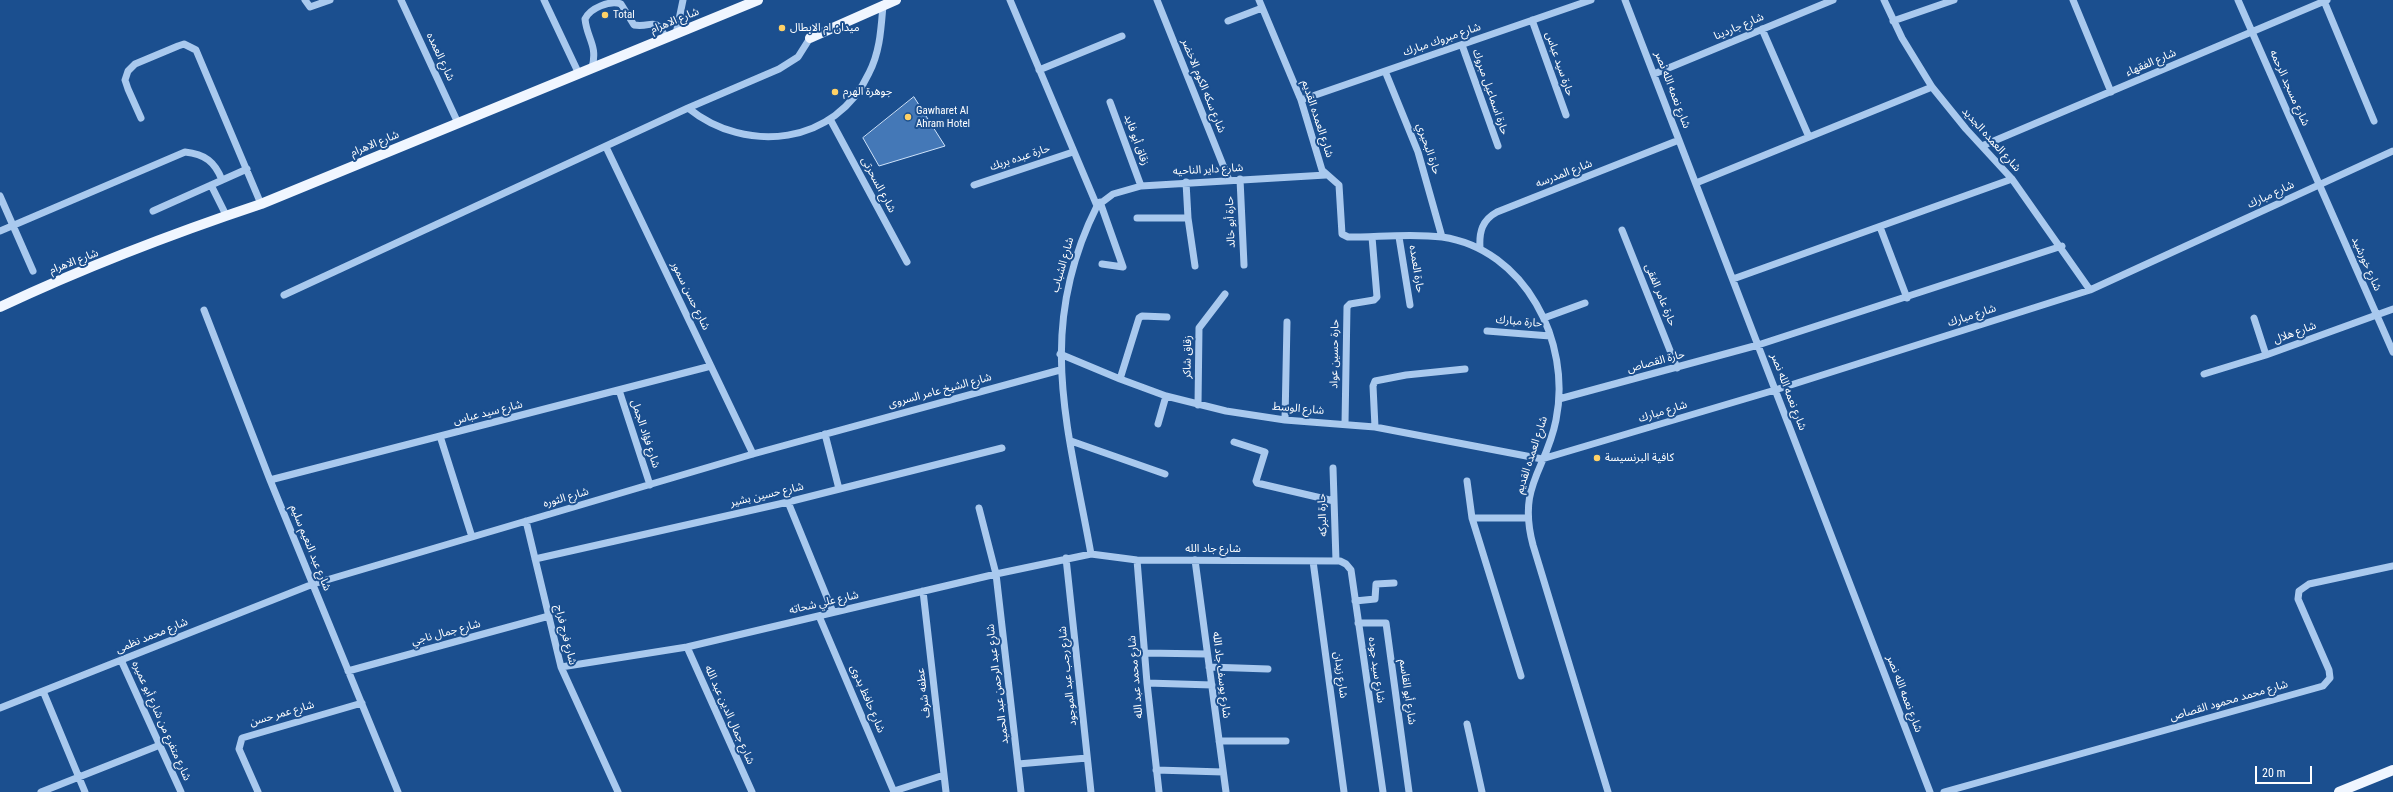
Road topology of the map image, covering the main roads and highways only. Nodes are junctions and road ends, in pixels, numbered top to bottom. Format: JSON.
{"nodes":[{"id":1,"x":758,"y":0,"type":"edge"},
{"id":2,"x":896,"y":0,"type":"edge"},
{"id":3,"x":810,"y":38,"type":"road end"},
{"id":4,"x":0,"y":307,"type":"edge"},
{"id":5,"x":2393,"y":770,"type":"edge"},
{"id":6,"x":2339,"y":792,"type":"edge"}],
"edges":[{"from":1,"to":4,"type":"main road","name":"شارع الاهرام"},
{"from":2,"to":3,"type":"main road"},
{"from":5,"to":6,"type":"main road"}]}
